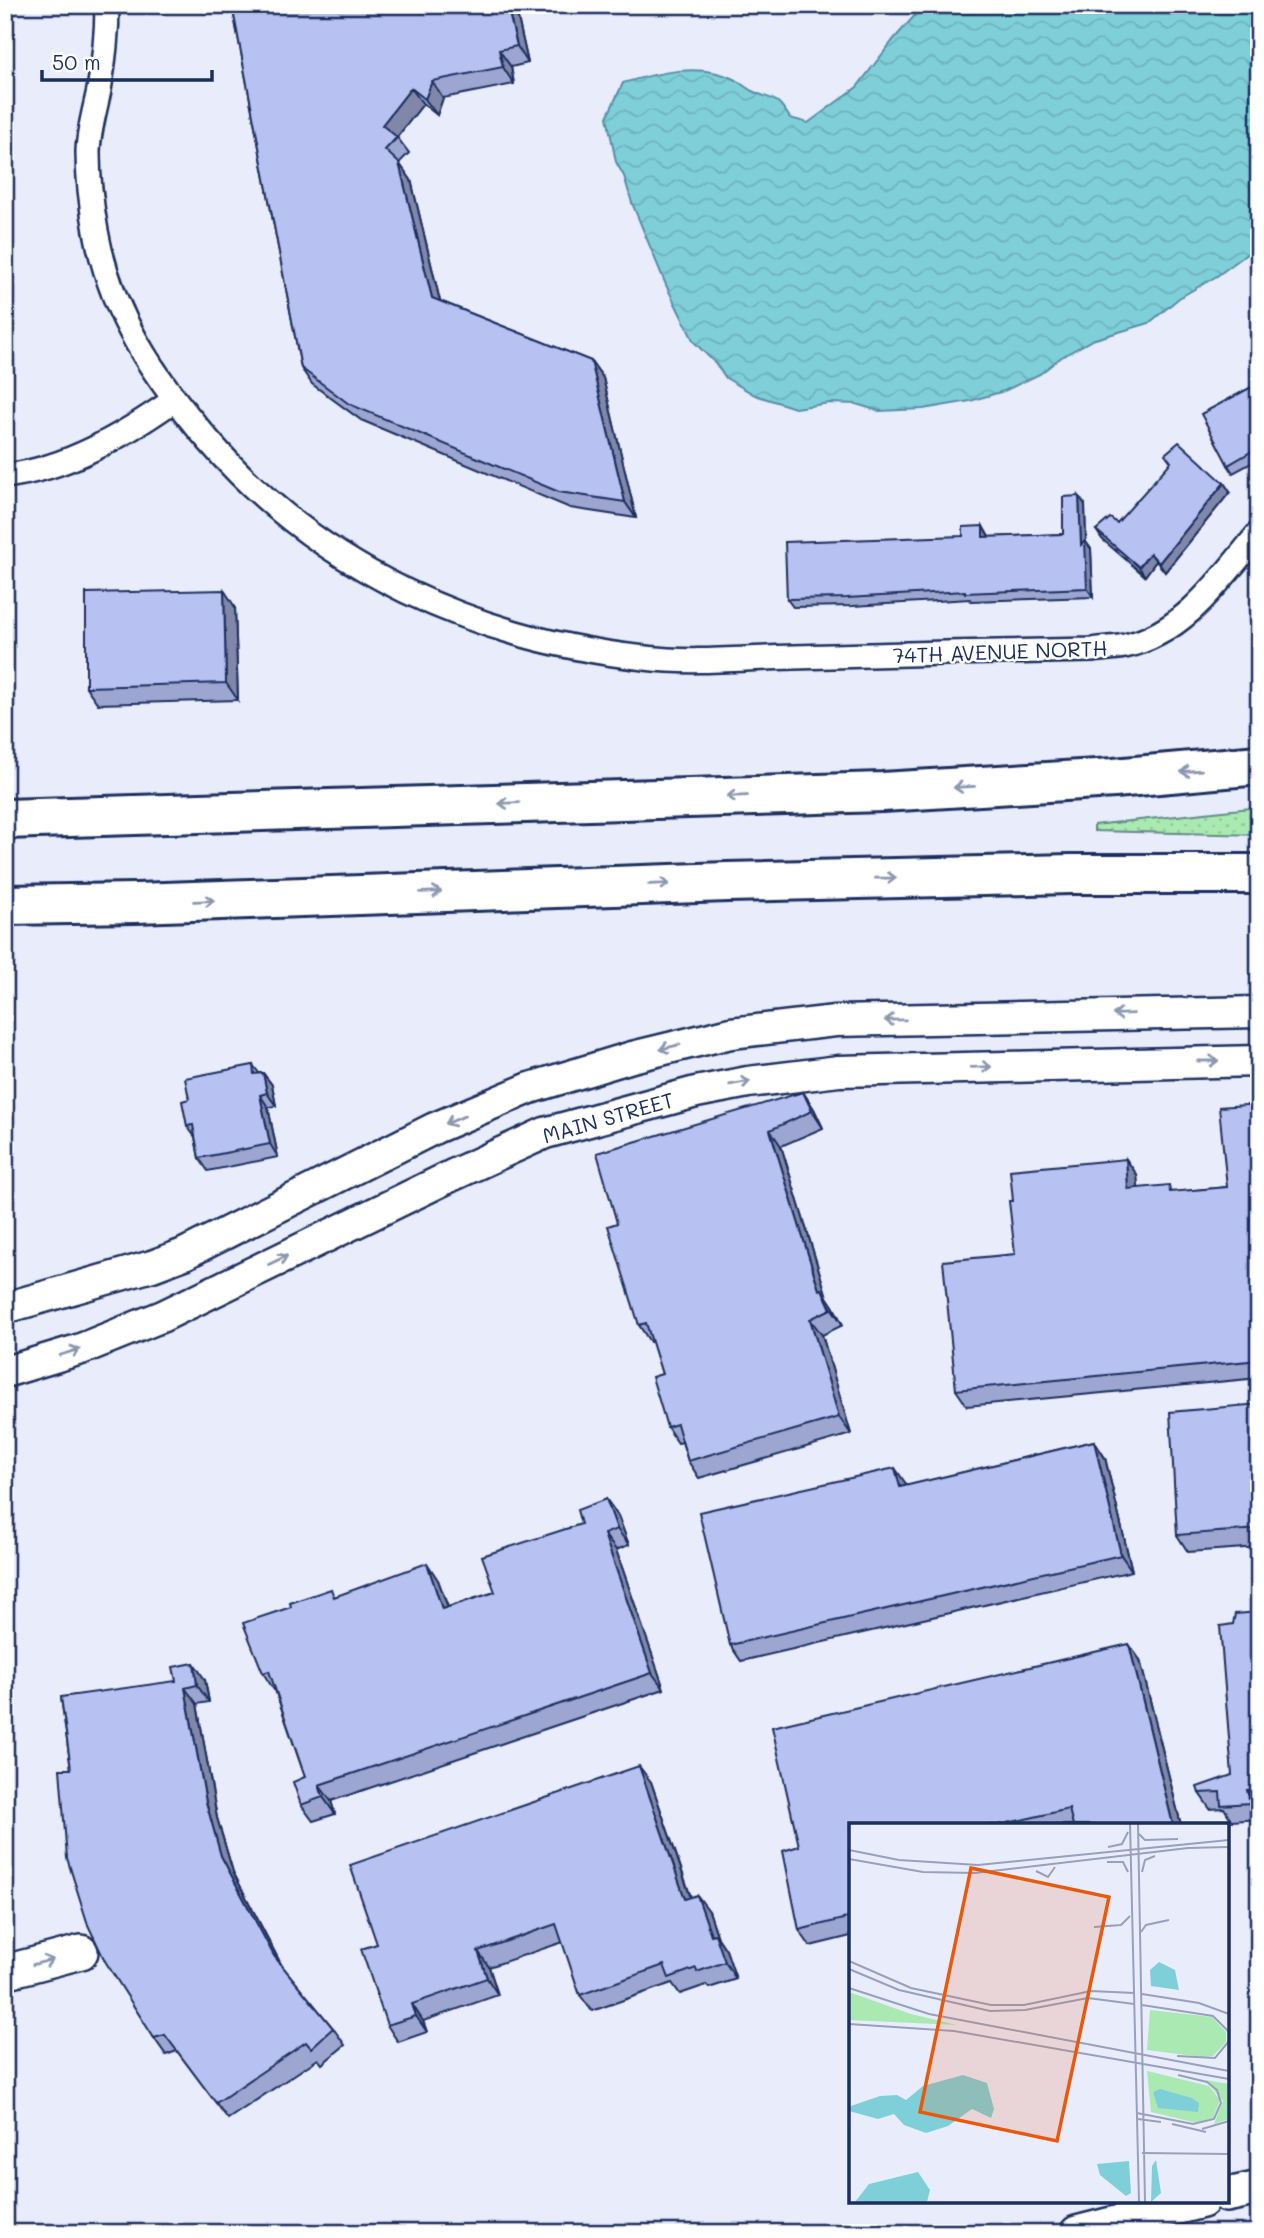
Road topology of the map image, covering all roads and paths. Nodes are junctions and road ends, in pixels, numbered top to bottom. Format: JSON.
{"nodes":[{"id":1,"x":107,"y":5,"type":"edge"},
{"id":2,"x":174,"y":400,"type":"junction"},
{"id":3,"x":5,"y":476,"type":"edge"},
{"id":4,"x":1259,"y":533,"type":"edge"},
{"id":5,"x":1259,"y":765,"type":"edge"},
{"id":6,"x":5,"y":819,"type":"edge"},
{"id":7,"x":1259,"y":874,"type":"edge"},
{"id":8,"x":136,"y":903,"type":"junction"},
{"id":9,"x":5,"y":905,"type":"edge"},
{"id":10,"x":5,"y":911,"type":"edge"},
{"id":11,"x":1259,"y":1012,"type":"edge"},
{"id":12,"x":1259,"y":1060,"type":"edge"},
{"id":13,"x":5,"y":1308,"type":"edge"},
{"id":14,"x":5,"y":1372,"type":"edge"},
{"id":15,"x":81,"y":1952,"type":"dead end"},
{"id":16,"x":5,"y":1972,"type":"edge"},
{"id":17,"x":1259,"y":2188,"type":"edge"},
{"id":18,"x":1229,"y":2195,"type":"edge"},
{"id":19,"x":1194,"y":2203,"type":"edge"},
{"id":20,"x":1077,"y":2233,"type":"edge"}],
"edges":[{"from":1,"to":2,"type":"street","name":"74TH AVENUE NORTH"},
{"from":2,"to":3,"type":"street"},
{"from":2,"to":4,"type":"street","name":"74TH AVENUE NORTH"},
{"from":5,"to":6,"type":"highway","one_way":true},
{"from":8,"to":7,"type":"highway","one_way":true},
{"from":8,"to":9,"type":"highway"},
{"from":8,"to":10,"type":"highway"},
{"from":11,"to":13,"type":"street","one_way":true},
{"from":14,"to":12,"type":"street","name":"MAIN STREET","one_way":true},
{"from":16,"to":15,"type":"main road","one_way":true},
{"from":17,"to":18,"type":"main road"},
{"from":19,"to":20,"type":"main road"}]}
